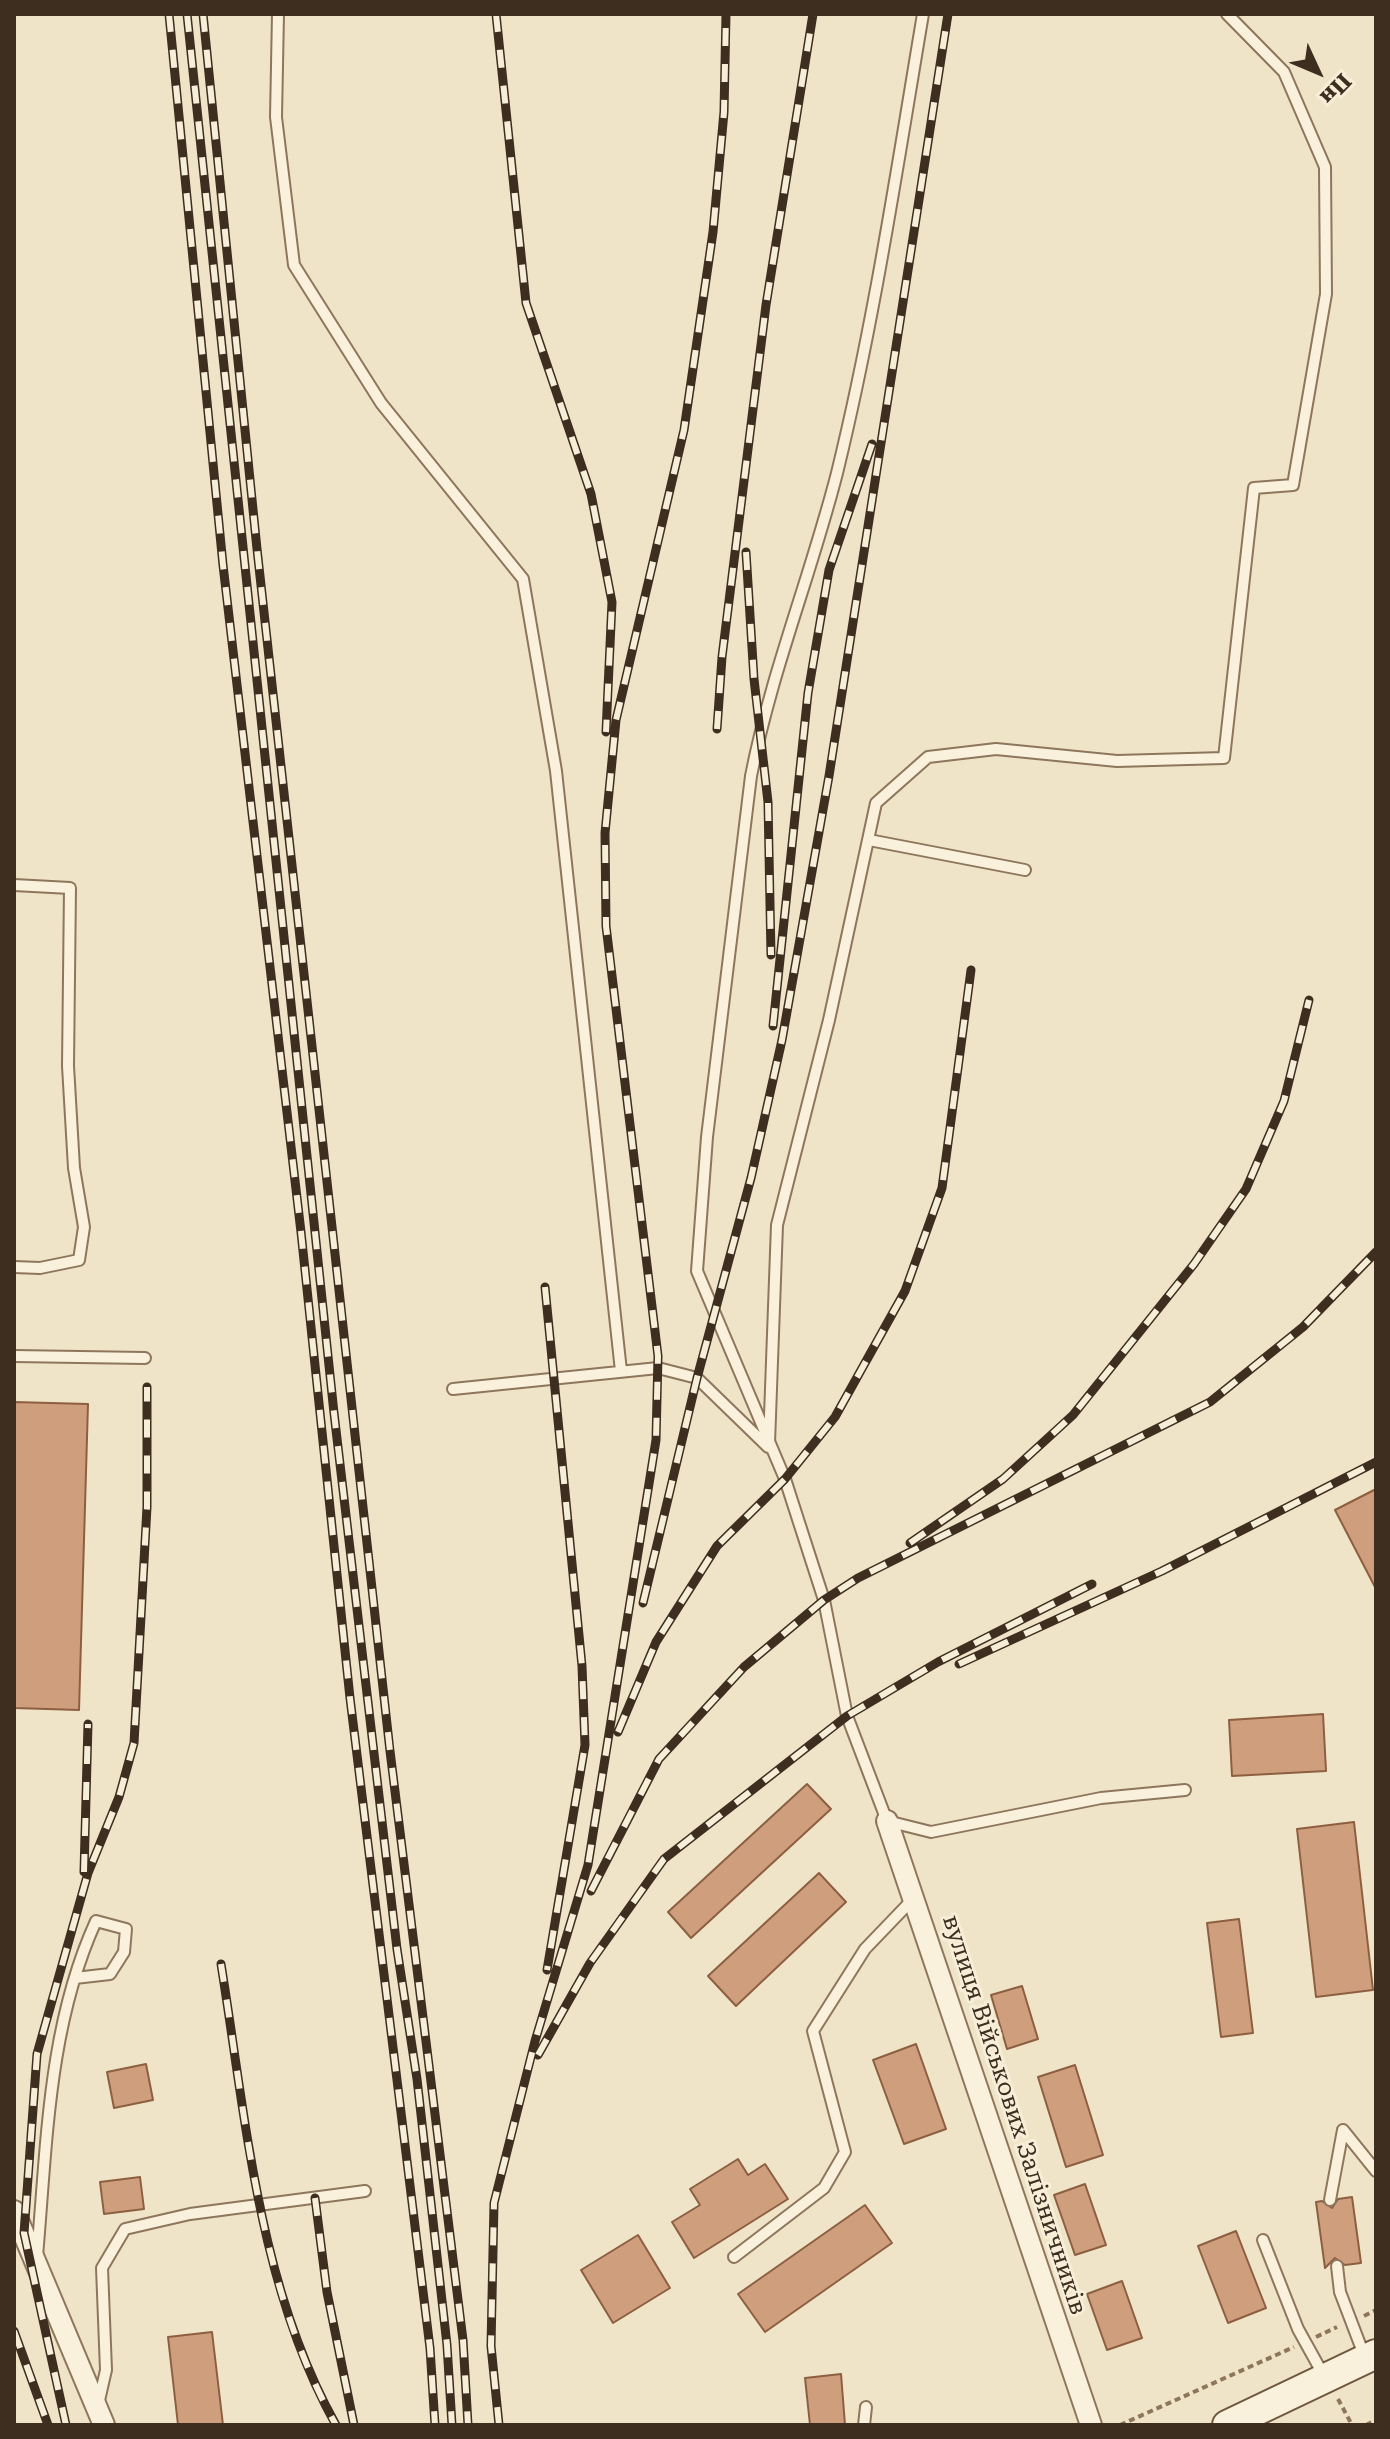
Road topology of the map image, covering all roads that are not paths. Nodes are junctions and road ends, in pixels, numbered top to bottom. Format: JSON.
{"nodes":[{"id":1,"x":278,"y":14,"type":"edge"},
{"id":2,"x":923,"y":14,"type":"edge"},
{"id":3,"x":1227,"y":14,"type":"edge"},
{"id":4,"x":869,"y":840,"type":"junction"},
{"id":5,"x":1025,"y":870,"type":"dead end"},
{"id":6,"x":14,"y":885,"type":"edge"},
{"id":7,"x":14,"y":1267,"type":"edge"},
{"id":8,"x":14,"y":1356,"type":"edge"},
{"id":9,"x":145,"y":1358,"type":"dead end"},
{"id":10,"x":621,"y":1371,"type":"junction"},
{"id":11,"x":453,"y":1389,"type":"dead end"},
{"id":12,"x":769,"y":1448,"type":"junction"},
{"id":13,"x":1185,"y":1790,"type":"dead end"},
{"id":14,"x":887,"y":1821,"type":"junction"},
{"id":15,"x":914,"y":1897,"type":"junction"},
{"id":16,"x":75,"y":1978,"type":"junction"},
{"id":17,"x":1376,"y":2171,"type":"edge"},
{"id":18,"x":365,"y":2191,"type":"dead end"},
{"id":19,"x":1330,"y":2200,"type":"dead end"},
{"id":20,"x":14,"y":2211,"type":"edge"},
{"id":21,"x":1263,"y":2240,"type":"dead end"},
{"id":22,"x":734,"y":2257,"type":"dead end"},
{"id":23,"x":37,"y":2262,"type":"junction"},
{"id":24,"x":1337,"y":2266,"type":"dead end"},
{"id":25,"x":1371,"y":2357,"type":"edge"},
{"id":26,"x":1326,"y":2378,"type":"junction"},
{"id":27,"x":866,"y":2407,"type":"dead end"},
{"id":28,"x":101,"y":2417,"type":"edge"},
{"id":29,"x":864,"y":2425,"type":"edge"},
{"id":30,"x":1091,"y":2425,"type":"edge"},
{"id":31,"x":1227,"y":2425,"type":"edge"}],
"edges":[{"from":1,"to":10,"type":"lane"},
{"from":2,"to":12,"type":"lane"},
{"from":3,"to":4,"type":"lane"},
{"from":4,"to":5,"type":"lane"},
{"from":4,"to":12,"type":"lane"},
{"from":6,"to":7,"type":"lane"},
{"from":8,"to":9,"type":"lane"},
{"from":10,"to":11,"type":"lane"},
{"from":10,"to":12,"type":"lane"},
{"from":12,"to":14,"type":"lane"},
{"from":13,"to":14,"type":"lane"},
{"from":14,"to":15,"type":"street","name":"вулиця Військових Залізничників"},
{"from":15,"to":22,"type":"lane"},
{"from":15,"to":30,"type":"street","name":"вулиця Військових Залізничників"},
{"from":16,"to":16,"type":"lane"},
{"from":16,"to":23,"type":"lane"},
{"from":17,"to":19,"type":"lane"},
{"from":18,"to":28,"type":"lane"},
{"from":20,"to":23,"type":"street"},
{"from":21,"to":26,"type":"lane"},
{"from":23,"to":28,"type":"street"},
{"from":24,"to":25,"type":"lane"},
{"from":25,"to":26,"type":"street"},
{"from":26,"to":31,"type":"street"},
{"from":27,"to":29,"type":"lane"}]}
